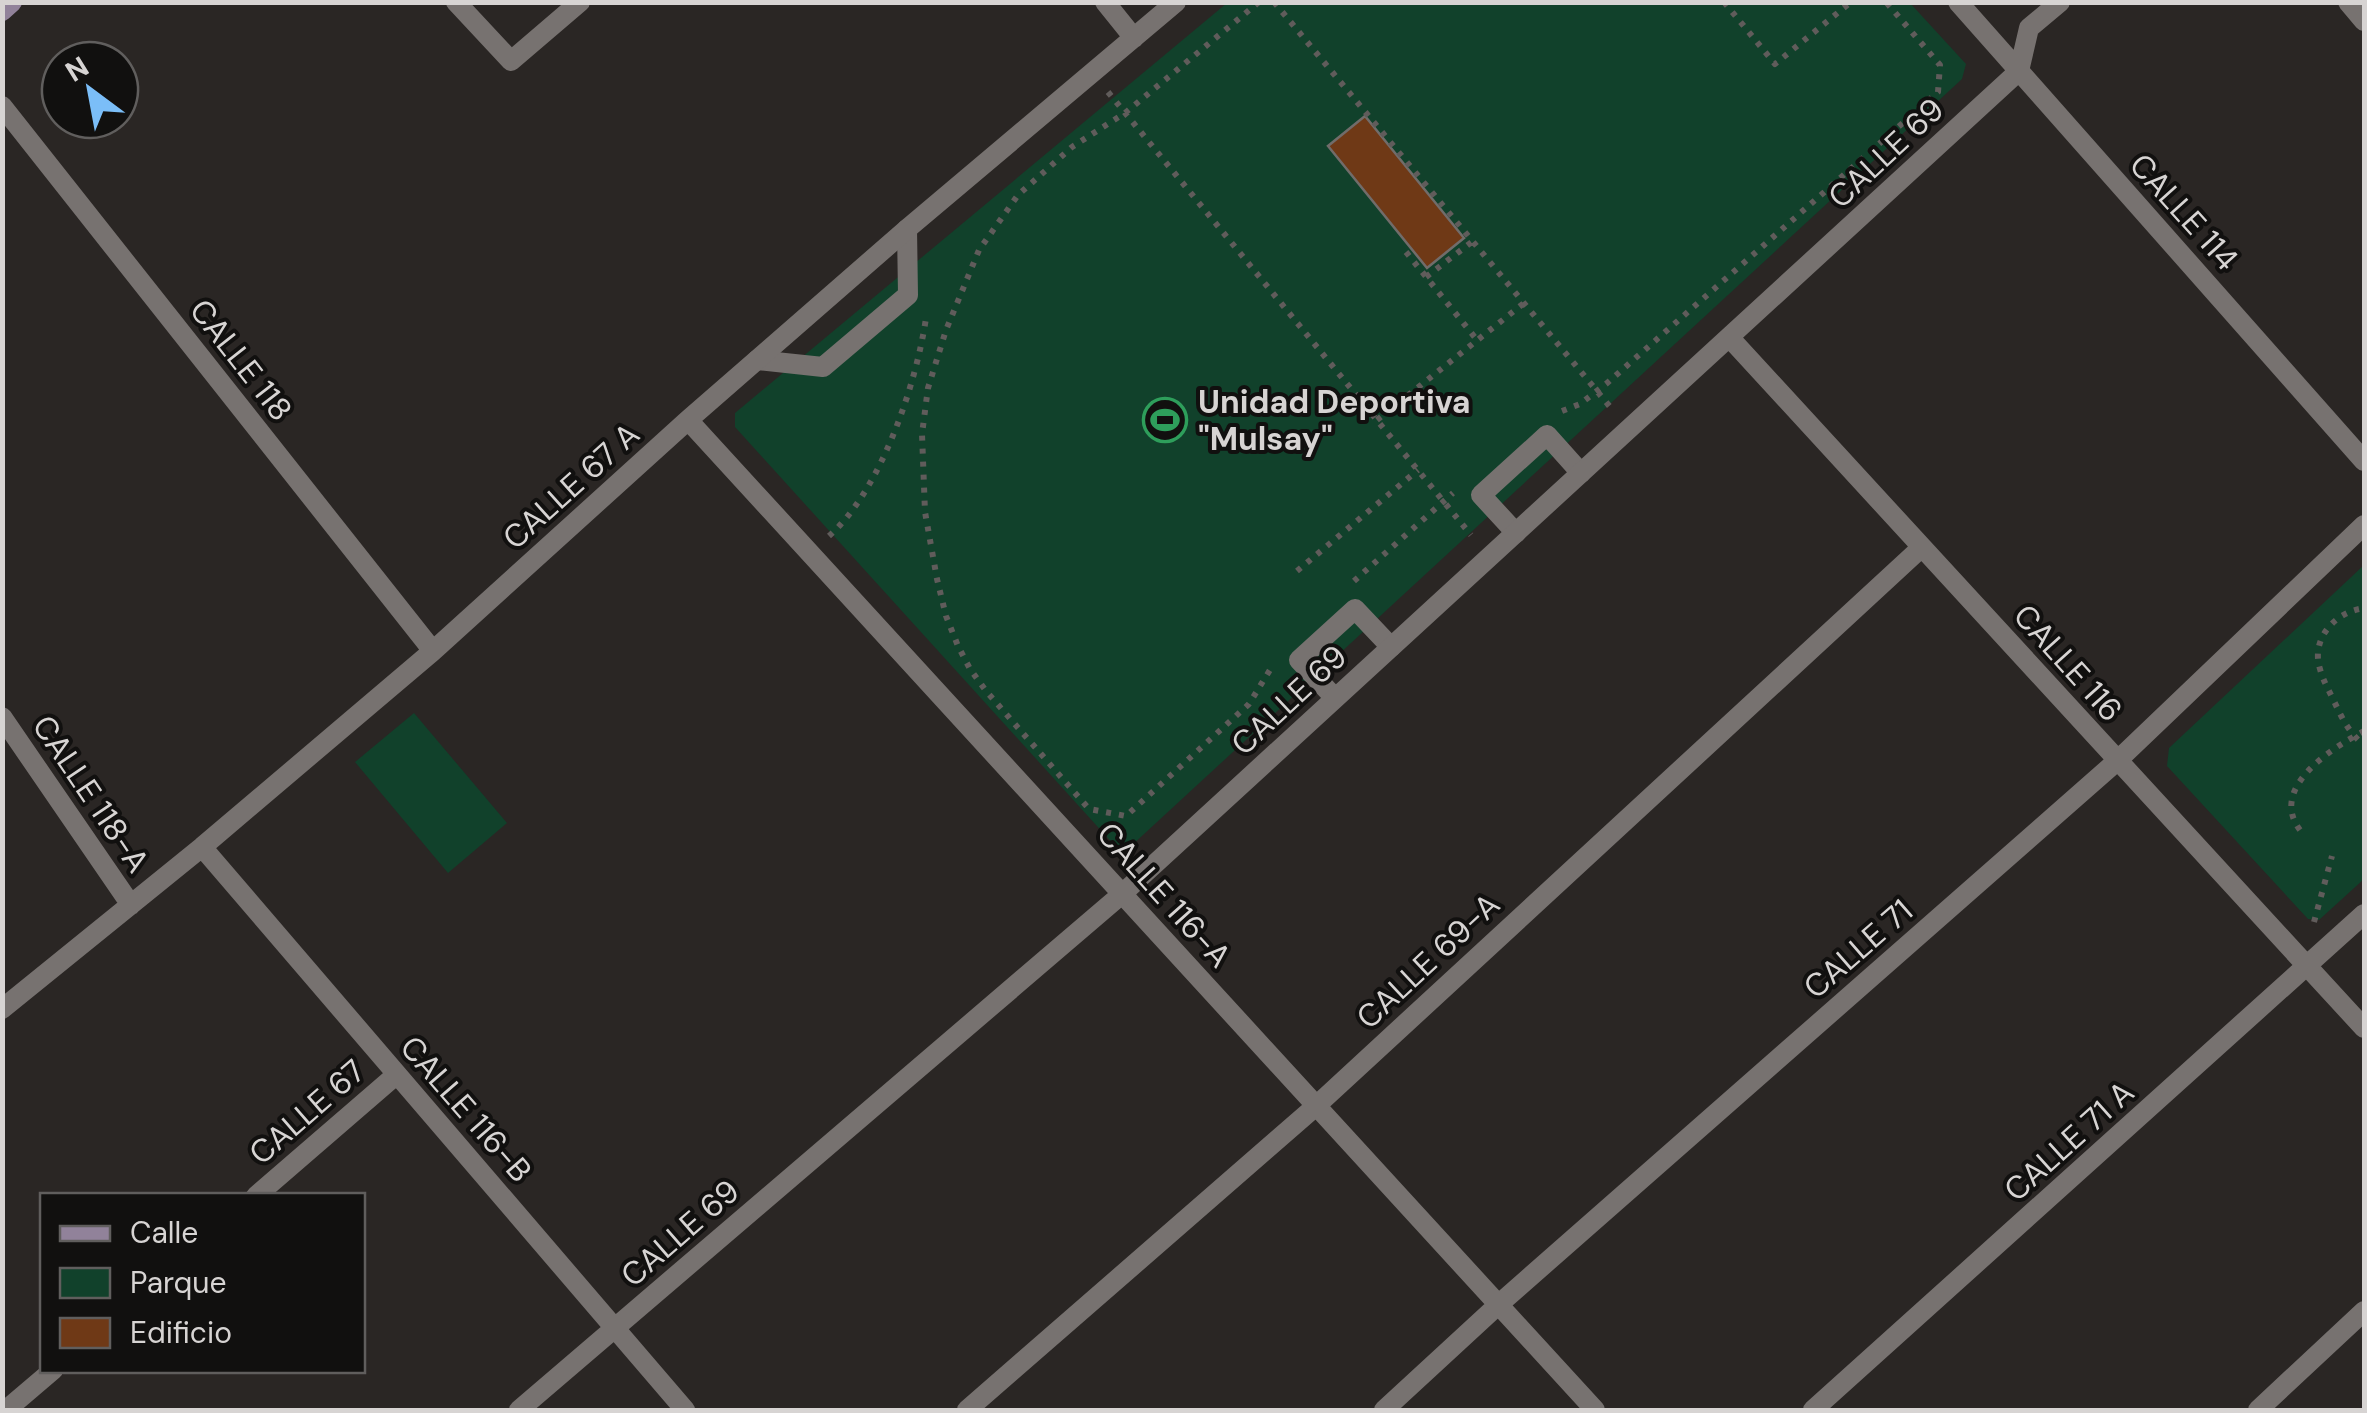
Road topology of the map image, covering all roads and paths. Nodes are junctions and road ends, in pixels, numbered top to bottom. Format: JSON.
{"nodes":[{"id":1,"x":12,"y":2,"type":"edge"},
{"id":2,"x":456,"y":2,"type":"edge"},
{"id":3,"x":580,"y":2,"type":"edge"},
{"id":4,"x":1105,"y":2,"type":"edge"},
{"id":5,"x":1176,"y":2,"type":"edge"},
{"id":6,"x":1259,"y":2,"type":"edge"},
{"id":7,"x":1274,"y":2,"type":"edge"},
{"id":8,"x":1724,"y":2,"type":"edge"},
{"id":9,"x":1851,"y":2,"type":"edge"},
{"id":10,"x":1886,"y":2,"type":"edge"},
{"id":11,"x":1958,"y":2,"type":"edge"},
{"id":12,"x":2060,"y":2,"type":"edge"},
{"id":13,"x":2348,"y":2,"type":"edge"},
{"id":14,"x":2,"y":11,"type":"edge"},
{"id":15,"x":2364,"y":20,"type":"edge"},
{"id":16,"x":1134,"y":38,"type":"junction"},
{"id":17,"x":2019,"y":71,"type":"junction"},
{"id":18,"x":1108,"y":91,"type":"dead end"},
{"id":19,"x":2,"y":106,"type":"edge"},
{"id":20,"x":1126,"y":113,"type":"junction"},
{"id":21,"x":907,"y":229,"type":"junction"},
{"id":22,"x":1472,"y":241,"type":"junction"},
{"id":23,"x":1406,"y":252,"type":"dead end"},
{"id":24,"x":1426,"y":277,"type":"junction"},
{"id":25,"x":1524,"y":304,"type":"junction"},
{"id":26,"x":926,"y":313,"type":"dead end"},
{"id":27,"x":1729,"y":337,"type":"junction"},
{"id":28,"x":1477,"y":340,"type":"junction"},
{"id":29,"x":756,"y":360,"type":"junction"},
{"id":30,"x":1597,"y":391,"type":"junction"},
{"id":31,"x":1612,"y":409,"type":"dead end"},
{"id":32,"x":1549,"y":416,"type":"dead end"},
{"id":33,"x":688,"y":420,"type":"junction"},
{"id":34,"x":1377,"y":420,"type":"junction"},
{"id":35,"x":2364,"y":461,"type":"edge"},
{"id":36,"x":1418,"y":470,"type":"junction"},
{"id":37,"x":1581,"y":473,"type":"junction"},
{"id":38,"x":1456,"y":490,"type":"dead end"},
{"id":39,"x":1443,"y":502,"type":"junction"},
{"id":40,"x":2364,"y":526,"type":"edge"},
{"id":41,"x":1516,"y":533,"type":"junction"},
{"id":42,"x":828,"y":538,"type":"dead end"},
{"id":43,"x":1473,"y":538,"type":"dead end"},
{"id":44,"x":1922,"y":547,"type":"junction"},
{"id":45,"x":1297,"y":572,"type":"dead end"},
{"id":46,"x":1345,"y":590,"type":"dead end"},
{"id":47,"x":2360,"y":609,"type":"dead end"},
{"id":48,"x":1391,"y":648,"type":"junction"},
{"id":49,"x":433,"y":651,"type":"junction"},
{"id":50,"x":1279,"y":656,"type":"dead end"},
{"id":51,"x":1335,"y":698,"type":"junction"},
{"id":52,"x":2,"y":717,"type":"edge"},
{"id":53,"x":2364,"y":731,"type":"edge"},
{"id":54,"x":2354,"y":737,"type":"junction"},
{"id":55,"x":2364,"y":745,"type":"edge"},
{"id":56,"x":2117,"y":761,"type":"junction"},
{"id":57,"x":2300,"y":830,"type":"dead end"},
{"id":58,"x":202,"y":847,"type":"junction"},
{"id":59,"x":2332,"y":856,"type":"dead end"},
{"id":60,"x":1122,"y":894,"type":"junction"},
{"id":61,"x":130,"y":906,"type":"junction"},
{"id":62,"x":2364,"y":914,"type":"edge"},
{"id":63,"x":2312,"y":928,"type":"dead end"},
{"id":64,"x":2308,"y":966,"type":"junction"},
{"id":65,"x":2,"y":1010,"type":"edge"},
{"id":66,"x":2364,"y":1028,"type":"edge"},
{"id":67,"x":396,"y":1074,"type":"junction"},
{"id":68,"x":1316,"y":1106,"type":"junction"},
{"id":69,"x":259,"y":1193,"type":"edge"},
{"id":70,"x":1498,"y":1305,"type":"junction"},
{"id":71,"x":2364,"y":1311,"type":"edge"},
{"id":72,"x":615,"y":1329,"type":"junction"},
{"id":73,"x":49,"y":1373,"type":"edge"},
{"id":74,"x":6,"y":1410,"type":"edge"},
{"id":75,"x":519,"y":1410,"type":"edge"},
{"id":76,"x":685,"y":1410,"type":"edge"},
{"id":77,"x":967,"y":1410,"type":"edge"},
{"id":78,"x":1384,"y":1410,"type":"edge"},
{"id":79,"x":1595,"y":1410,"type":"edge"},
{"id":80,"x":1813,"y":1410,"type":"edge"},
{"id":81,"x":2258,"y":1410,"type":"edge"}],
"edges":[{"from":1,"to":14,"type":"main road"},
{"from":2,"to":3,"type":"street"},
{"from":4,"to":16,"type":"street"},
{"from":5,"to":16,"type":"street","name":"CALLE 67 A"},
{"from":6,"to":20,"type":"path"},
{"from":7,"to":22,"type":"path"},
{"from":8,"to":9,"type":"path"},
{"from":10,"to":30,"type":"path"},
{"from":11,"to":17,"type":"street","name":"CALLE 114"},
{"from":12,"to":17,"type":"street"},
{"from":13,"to":15,"type":"street"},
{"from":16,"to":21,"type":"street","name":"CALLE 67 A"},
{"from":17,"to":27,"type":"street","name":"CALLE 69"},
{"from":17,"to":35,"type":"street","name":"CALLE 114"},
{"from":18,"to":20,"type":"path"},
{"from":19,"to":49,"type":"street","name":"CALLE 118"},
{"from":20,"to":34,"type":"path"},
{"from":20,"to":50,"type":"path"},
{"from":21,"to":29,"type":"street","name":"CALLE 67 A"},
{"from":21,"to":29,"type":"street"},
{"from":22,"to":24,"type":"path"},
{"from":22,"to":25,"type":"path"},
{"from":23,"to":24,"type":"path"},
{"from":24,"to":28,"type":"path"},
{"from":25,"to":28,"type":"path"},
{"from":25,"to":30,"type":"path"},
{"from":26,"to":42,"type":"path"},
{"from":27,"to":37,"type":"street","name":"CALLE 69"},
{"from":27,"to":44,"type":"street","name":"CALLE 116"},
{"from":28,"to":34,"type":"path"},
{"from":29,"to":33,"type":"street","name":"CALLE 67 A"},
{"from":30,"to":31,"type":"path"},
{"from":30,"to":32,"type":"path"},
{"from":33,"to":49,"type":"street","name":"CALLE 67 A"},
{"from":33,"to":60,"type":"street","name":"CALLE 116-A"},
{"from":34,"to":36,"type":"path"},
{"from":36,"to":39,"type":"path"},
{"from":36,"to":45,"type":"path"},
{"from":37,"to":41,"type":"street","name":"CALLE 69"},
{"from":37,"to":41,"type":"street"},
{"from":38,"to":39,"type":"path"},
{"from":39,"to":43,"type":"path"},
{"from":39,"to":46,"type":"path"},
{"from":40,"to":56,"type":"street","name":"CALLE 71"},
{"from":41,"to":48,"type":"street","name":"CALLE 69"},
{"from":44,"to":56,"type":"street","name":"CALLE 116"},
{"from":44,"to":68,"type":"street","name":"CALLE 69-A"},
{"from":47,"to":54,"type":"path"},
{"from":48,"to":51,"type":"street","name":"CALLE 69"},
{"from":48,"to":51,"type":"street"},
{"from":49,"to":58,"type":"street","name":"CALLE 67 A"},
{"from":51,"to":60,"type":"street","name":"CALLE 69"},
{"from":52,"to":61,"type":"street","name":"CALLE 118-A"},
{"from":53,"to":54,"type":"path"},
{"from":54,"to":55,"type":"path"},
{"from":54,"to":57,"type":"path"},
{"from":56,"to":64,"type":"street","name":"CALLE 116"},
{"from":56,"to":70,"type":"street","name":"CALLE 71"},
{"from":58,"to":61,"type":"street","name":"CALLE 67 A"},
{"from":58,"to":67,"type":"street","name":"CALLE 116-B"},
{"from":59,"to":63,"type":"path"},
{"from":60,"to":68,"type":"street","name":"CALLE 116-A"},
{"from":60,"to":72,"type":"street","name":"CALLE 69"},
{"from":61,"to":65,"type":"street","name":"CALLE 67 A"},
{"from":62,"to":64,"type":"street","name":"CALLE 71 A"},
{"from":64,"to":66,"type":"street","name":"CALLE 116"},
{"from":64,"to":80,"type":"street","name":"CALLE 71 A"},
{"from":67,"to":69,"type":"street","name":"CALLE 67"},
{"from":67,"to":72,"type":"street","name":"CALLE 116-B"},
{"from":68,"to":70,"type":"street","name":"CALLE 116-A"},
{"from":68,"to":77,"type":"street","name":"CALLE 69-A"},
{"from":70,"to":78,"type":"street","name":"CALLE 71"},
{"from":70,"to":79,"type":"street","name":"CALLE 116-A"},
{"from":71,"to":81,"type":"street"},
{"from":72,"to":75,"type":"street","name":"CALLE 69"},
{"from":72,"to":76,"type":"street","name":"CALLE 116-B"},
{"from":73,"to":74,"type":"street"}]}
